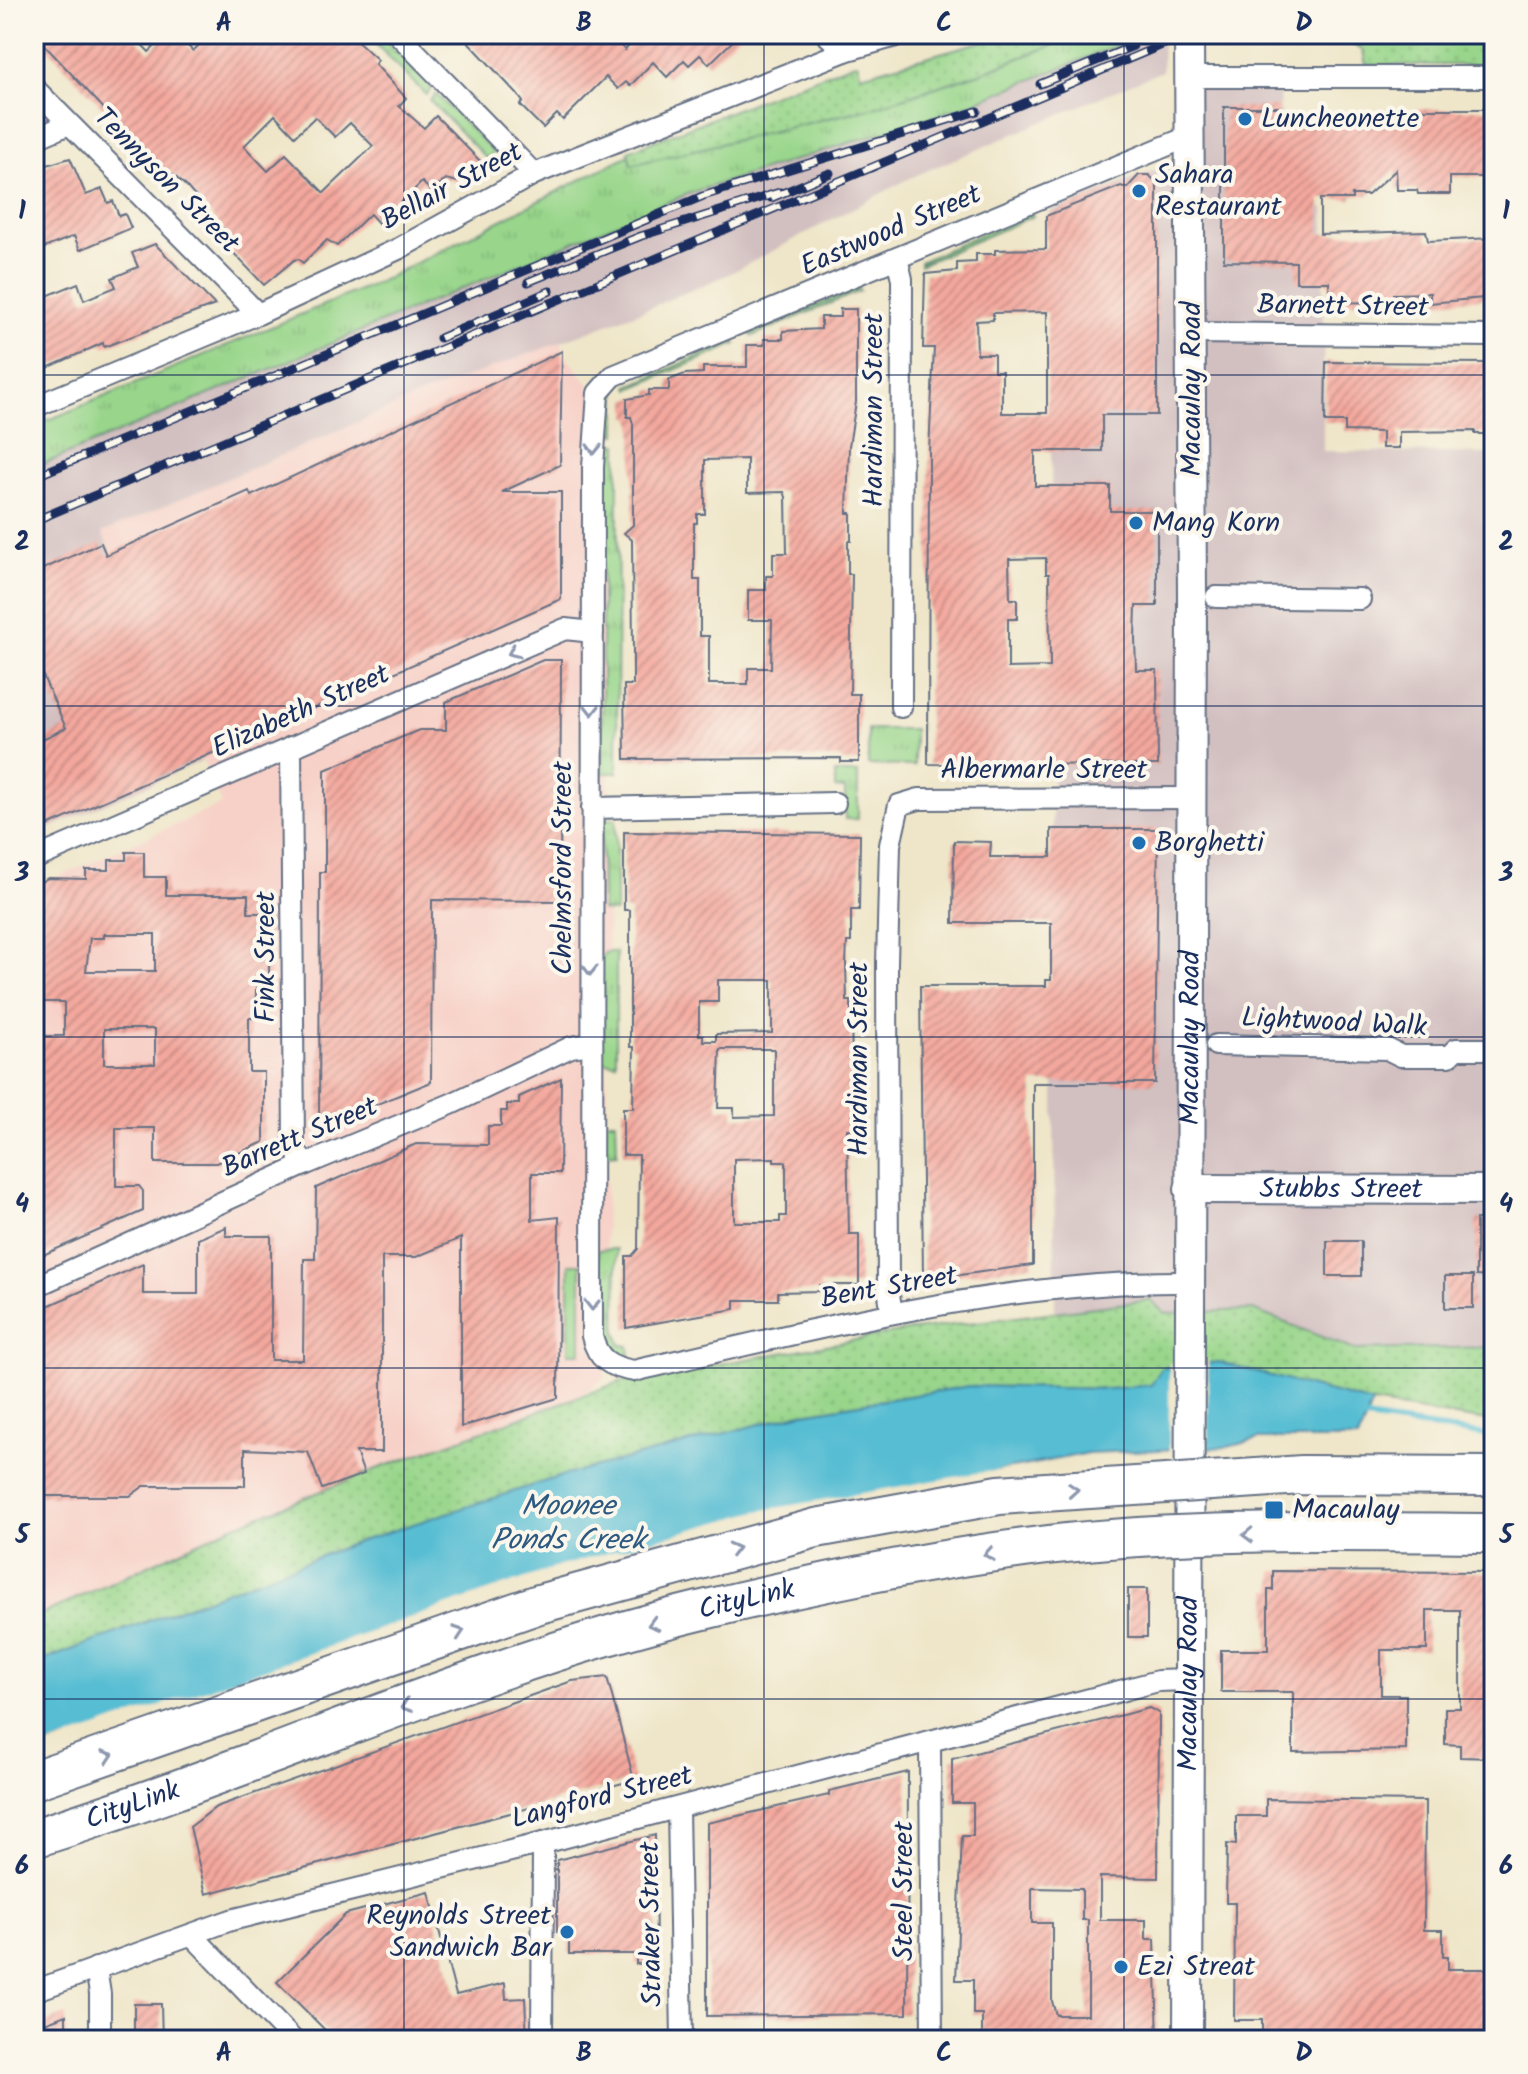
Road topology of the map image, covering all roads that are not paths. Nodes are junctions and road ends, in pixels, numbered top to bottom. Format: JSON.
{"nodes":[{"id":1,"x":398,"y":34,"type":"edge"},
{"id":2,"x":826,"y":34,"type":"edge"},
{"id":3,"x":903,"y":34,"type":"edge"},
{"id":4,"x":1189,"y":34,"type":"edge"},
{"id":5,"x":845,"y":51,"type":"junction"},
{"id":6,"x":1189,"y":77,"type":"junction"},
{"id":7,"x":1494,"y":77,"type":"edge"},
{"id":8,"x":34,"y":88,"type":"edge"},
{"id":9,"x":69,"y":124,"type":"junction"},
{"id":10,"x":1190,"y":136,"type":"junction"},
{"id":11,"x":34,"y":139,"type":"edge"},
{"id":12,"x":534,"y":174,"type":"junction"},
{"id":13,"x":897,"y":258,"type":"junction"},
{"id":14,"x":258,"y":314,"type":"junction"},
{"id":15,"x":1192,"y":333,"type":"junction"},
{"id":16,"x":1494,"y":336,"type":"edge"},
{"id":17,"x":613,"y":376,"type":"joint"},
{"id":18,"x":34,"y":407,"type":"edge"},
{"id":19,"x":1216,"y":597,"type":"dead end"},
{"id":20,"x":1360,"y":599,"type":"dead end"},
{"id":21,"x":593,"y":632,"type":"junction"},
{"id":22,"x":901,"y":707,"type":"dead end"},
{"id":23,"x":291,"y":747,"type":"junction"},
{"id":24,"x":1191,"y":798,"type":"junction"},
{"id":25,"x":835,"y":803,"type":"dead end"},
{"id":26,"x":899,"y":805,"type":"joint"},
{"id":27,"x":592,"y":808,"type":"junction"},
{"id":28,"x":34,"y":859,"type":"edge"},
{"id":29,"x":590,"y":1044,"type":"junction"},
{"id":30,"x":1216,"y":1045,"type":"dead end"},
{"id":31,"x":1494,"y":1049,"type":"edge"},
{"id":32,"x":304,"y":1165,"type":"junction"},
{"id":33,"x":1189,"y":1189,"type":"junction"},
{"id":34,"x":1494,"y":1190,"type":"edge"},
{"id":35,"x":1189,"y":1282,"type":"junction"},
{"id":36,"x":34,"y":1287,"type":"edge"},
{"id":37,"x":892,"y":1313,"type":"junction"},
{"id":38,"x":605,"y":1362,"type":"joint"},
{"id":39,"x":1494,"y":1476,"type":"edge"},
{"id":40,"x":1494,"y":1533,"type":"edge"},
{"id":41,"x":1188,"y":1680,"type":"junction"},
{"id":42,"x":930,"y":1743,"type":"junction"},
{"id":43,"x":34,"y":1780,"type":"edge"},
{"id":44,"x":678,"y":1808,"type":"junction"},
{"id":45,"x":34,"y":1838,"type":"edge"},
{"id":46,"x":543,"y":1843,"type":"junction"},
{"id":47,"x":192,"y":1935,"type":"junction"},
{"id":48,"x":96,"y":1968,"type":"junction"},
{"id":49,"x":34,"y":1991,"type":"edge"},
{"id":50,"x":100,"y":2040,"type":"edge"},
{"id":51,"x":293,"y":2040,"type":"edge"},
{"id":52,"x":542,"y":2040,"type":"edge"},
{"id":53,"x":682,"y":2040,"type":"edge"},
{"id":54,"x":932,"y":2040,"type":"edge"},
{"id":55,"x":1188,"y":2040,"type":"edge"}],
"edges":[{"from":1,"to":12,"type":"street"},
{"from":2,"to":5,"type":"street"},
{"from":3,"to":5,"type":"street","name":"Bellair Street"},
{"from":4,"to":6,"type":"street","name":"Macaulay Road"},
{"from":5,"to":12,"type":"street","name":"Bellair Street"},
{"from":6,"to":7,"type":"street"},
{"from":6,"to":10,"type":"street","name":"Macaulay Road"},
{"from":8,"to":9,"type":"street","name":"Tennyson Street"},
{"from":9,"to":11,"type":"street"},
{"from":9,"to":14,"type":"street","name":"Tennyson Street"},
{"from":10,"to":13,"type":"street","name":"Eastwood Street"},
{"from":10,"to":15,"type":"street","name":"Macaulay Road"},
{"from":12,"to":14,"type":"street","name":"Bellair Street"},
{"from":13,"to":17,"type":"street","name":"Eastwood Street"},
{"from":13,"to":22,"type":"street","name":"Hardiman Street"},
{"from":14,"to":18,"type":"street","name":"Bellair Street"},
{"from":15,"to":16,"type":"street","name":"Barnett Street"},
{"from":15,"to":24,"type":"street","name":"Macaulay Road"},
{"from":17,"to":21,"type":"street","name":"Chelmsford Street","one_way":true},
{"from":19,"to":20,"type":"street"},
{"from":21,"to":23,"type":"street","name":"Elizabeth Street","one_way":true},
{"from":21,"to":27,"type":"street","name":"Chelmsford Street","one_way":true},
{"from":23,"to":28,"type":"street","name":"Elizabeth Street"},
{"from":23,"to":32,"type":"street","name":"Fink Street"},
{"from":24,"to":26,"type":"street","name":"Albermarle Street"},
{"from":24,"to":33,"type":"street","name":"Macaulay Road"},
{"from":25,"to":27,"type":"street"},
{"from":26,"to":37,"type":"street","name":"Hardiman Street"},
{"from":27,"to":29,"type":"street","name":"Chelmsford Street","one_way":true},
{"from":29,"to":32,"type":"street","name":"Barrett Street"},
{"from":29,"to":38,"type":"street","name":"Chelmsford Street","one_way":true},
{"from":30,"to":31,"type":"street","name":"Lightwood Walk"},
{"from":32,"to":36,"type":"street","name":"Barrett Street"},
{"from":33,"to":34,"type":"street","name":"Stubbs Street"},
{"from":33,"to":35,"type":"street","name":"Macaulay Road"},
{"from":35,"to":37,"type":"street","name":"Bent Street"},
{"from":35,"to":41,"type":"street","name":"Macaulay Road"},
{"from":37,"to":38,"type":"street","name":"Bent Street"},
{"from":43,"to":39,"type":"highway","name":"CityLink","one_way":true,"bridge":true},
{"from":40,"to":45,"type":"highway","name":"CityLink","one_way":true,"bridge":true},
{"from":41,"to":42,"type":"street","name":"Langford Street"},
{"from":41,"to":55,"type":"street","name":"Macaulay Road"},
{"from":42,"to":44,"type":"street","name":"Langford Street"},
{"from":42,"to":54,"type":"street","name":"Steel Street"},
{"from":44,"to":46,"type":"street","name":"Langford Street"},
{"from":44,"to":53,"type":"street","name":"Straker Street"},
{"from":46,"to":47,"type":"street","name":"Langford Street"},
{"from":46,"to":52,"type":"street"},
{"from":47,"to":48,"type":"street","name":"Langford Street"},
{"from":47,"to":51,"type":"street"},
{"from":48,"to":49,"type":"street","name":"Langford Street"},
{"from":48,"to":50,"type":"street"}]}
